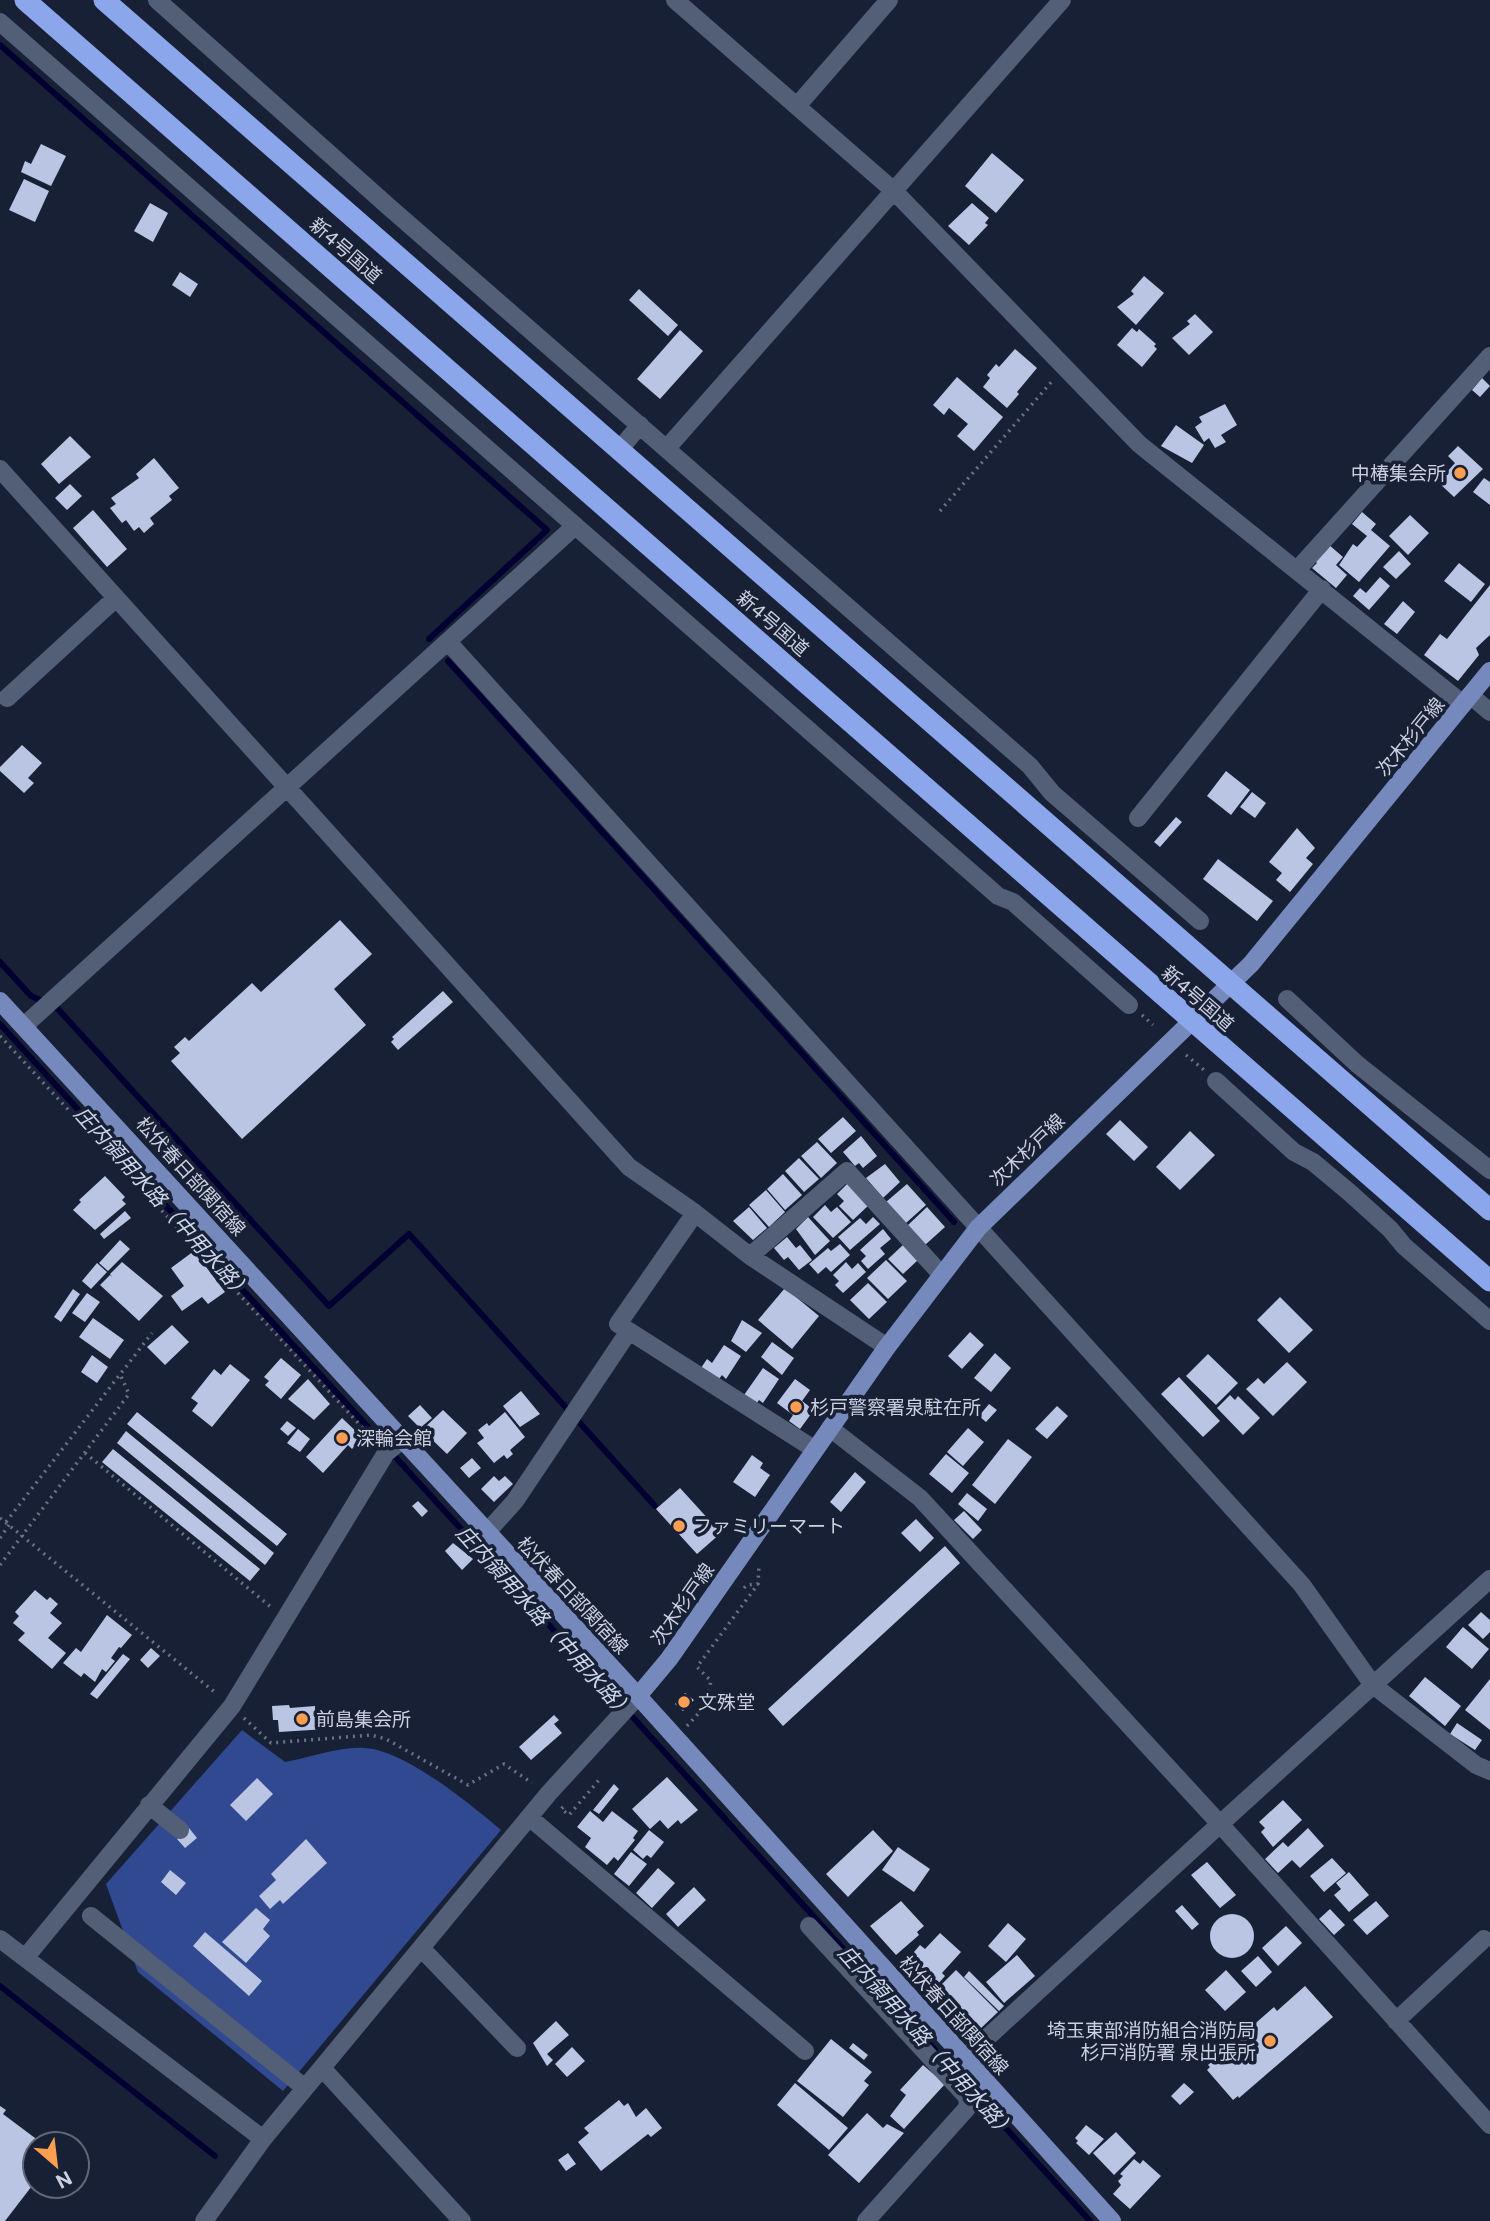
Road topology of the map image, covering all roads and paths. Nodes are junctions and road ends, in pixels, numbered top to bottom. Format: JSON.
{"nodes":[{"id":1,"x":25,"y":0,"type":"edge"},
{"id":2,"x":104,"y":0,"type":"edge"},
{"id":3,"x":157,"y":0,"type":"edge"},
{"id":4,"x":675,"y":0,"type":"edge"},
{"id":5,"x":889,"y":0,"type":"edge"},
{"id":6,"x":1062,"y":0,"type":"edge"},
{"id":7,"x":0,"y":22,"type":"edge"},
{"id":8,"x":797,"y":106,"type":"junction"},
{"id":9,"x":894,"y":191,"type":"junction"},
{"id":10,"x":1490,"y":356,"type":"edge"},
{"id":11,"x":1065,"y":367,"type":"junction"},
{"id":12,"x":640,"y":425,"type":"junction"},
{"id":13,"x":667,"y":448,"type":"junction"},
{"id":14,"x":620,"y":449,"type":"junction"},
{"id":15,"x":0,"y":469,"type":"edge"},
{"id":16,"x":940,"y":511,"type":"dead end"},
{"id":17,"x":575,"y":526,"type":"junction"},
{"id":18,"x":1297,"y":570,"type":"junction"},
{"id":19,"x":1322,"y":589,"type":"junction"},
{"id":20,"x":116,"y":598,"type":"junction"},
{"id":21,"x":449,"y":643,"type":"junction"},
{"id":22,"x":1490,"y":671,"type":"edge"},
{"id":23,"x":7,"y":698,"type":"dead end"},
{"id":24,"x":1467,"y":700,"type":"junction"},
{"id":25,"x":1490,"y":712,"type":"edge"},
{"id":26,"x":287,"y":789,"type":"junction"},
{"id":27,"x":1075,"y":814,"type":"junction"},
{"id":28,"x":1138,"y":818,"type":"dead end"},
{"id":29,"x":1059,"y":832,"type":"junction"},
{"id":30,"x":1070,"y":914,"type":"junction"},
{"id":31,"x":1200,"y":921,"type":"dead end"},
{"id":32,"x":1052,"y":933,"type":"junction"},
{"id":33,"x":1231,"y":984,"type":"junction"},
{"id":34,"x":1287,"y":999,"type":"dead end"},
{"id":35,"x":0,"y":1001,"type":"edge"},
{"id":36,"x":1129,"y":1004,"type":"dead end"},
{"id":37,"x":1192,"y":1023,"type":"junction"},
{"id":38,"x":25,"y":1025,"type":"junction"},
{"id":39,"x":0,"y":1036,"type":"edge"},
{"id":40,"x":1216,"y":1081,"type":"dead end"},
{"id":41,"x":1490,"y":1170,"type":"edge"},
{"id":42,"x":1490,"y":1210,"type":"edge"},
{"id":43,"x":695,"y":1213,"type":"junction"},
{"id":44,"x":978,"y":1228,"type":"junction"},
{"id":45,"x":750,"y":1256,"type":"junction"},
{"id":46,"x":941,"y":1274,"type":"junction"},
{"id":47,"x":1490,"y":1281,"type":"edge"},
{"id":48,"x":1490,"y":1321,"type":"edge"},
{"id":49,"x":629,"y":1331,"type":"junction"},
{"id":50,"x":152,"y":1333,"type":"dead end"},
{"id":51,"x":887,"y":1347,"type":"junction"},
{"id":52,"x":120,"y":1374,"type":"junction"},
{"id":53,"x":830,"y":1428,"type":"junction"},
{"id":54,"x":403,"y":1440,"type":"junction"},
{"id":55,"x":814,"y":1450,"type":"junction"},
{"id":56,"x":85,"y":1453,"type":"junction"},
{"id":57,"x":386,"y":1453,"type":"junction"},
{"id":58,"x":487,"y":1532,"type":"junction"},
{"id":59,"x":755,"y":1535,"type":"junction"},
{"id":60,"x":0,"y":1538,"type":"edge"},
{"id":61,"x":0,"y":1564,"type":"edge"},
{"id":62,"x":1490,"y":1578,"type":"edge"},
{"id":63,"x":758,"y":1584,"type":"junction"},
{"id":64,"x":747,"y":1585,"type":"dead end"},
{"id":65,"x":285,"y":1619,"type":"junction"},
{"id":66,"x":1373,"y":1685,"type":"junction"},
{"id":67,"x":638,"y":1696,"type":"junction"},
{"id":68,"x":683,"y":1731,"type":"dead end"},
{"id":69,"x":1490,"y":1771,"type":"edge"},
{"id":70,"x":598,"y":1780,"type":"dead end"},
{"id":71,"x":569,"y":1801,"type":"dead end"},
{"id":72,"x":149,"y":1805,"type":"junction"},
{"id":73,"x":529,"y":1817,"type":"junction"},
{"id":74,"x":1220,"y":1824,"type":"junction"},
{"id":75,"x":180,"y":1830,"type":"dead end"},
{"id":76,"x":91,"y":1916,"type":"dead end"},
{"id":77,"x":809,"y":1926,"type":"dead end"},
{"id":78,"x":0,"y":1939,"type":"edge"},
{"id":79,"x":1484,"y":1939,"type":"dead end"},
{"id":80,"x":421,"y":1948,"type":"junction"},
{"id":81,"x":25,"y":1958,"type":"junction"},
{"id":82,"x":1396,"y":2021,"type":"junction"},
{"id":83,"x":942,"y":2033,"type":"junction"},
{"id":84,"x":517,"y":2048,"type":"dead end"},
{"id":85,"x":805,"y":2050,"type":"dead end"},
{"id":86,"x":925,"y":2050,"type":"junction"},
{"id":87,"x":965,"y":2058,"type":"junction"},
{"id":88,"x":322,"y":2068,"type":"junction"},
{"id":89,"x":305,"y":2088,"type":"junction"},
{"id":90,"x":1490,"y":2124,"type":"edge"},
{"id":91,"x":263,"y":2139,"type":"junction"},
{"id":92,"x":204,"y":2221,"type":"edge"},
{"id":93,"x":462,"y":2221,"type":"edge"},
{"id":94,"x":866,"y":2221,"type":"edge"},
{"id":95,"x":1112,"y":2221,"type":"edge"}],
"edges":[{"from":1,"to":30,"type":"highway","name":"新4号国道"},
{"from":2,"to":14,"type":"highway","name":"新4号国道"},
{"from":3,"to":12,"type":"street"},
{"from":4,"to":8,"type":"street"},
{"from":5,"to":8,"type":"street"},
{"from":6,"to":9,"type":"street"},
{"from":7,"to":17,"type":"street"},
{"from":8,"to":9,"type":"street"},
{"from":9,"to":11,"type":"street"},
{"from":9,"to":13,"type":"street"},
{"from":10,"to":18,"type":"street"},
{"from":11,"to":16,"type":"path"},
{"from":11,"to":18,"type":"street"},
{"from":12,"to":13,"type":"street"},
{"from":12,"to":14,"type":"street"},
{"from":13,"to":27,"type":"street"},
{"from":14,"to":29,"type":"highway","name":"新4号国道"},
{"from":15,"to":20,"type":"street"},
{"from":17,"to":21,"type":"street"},
{"from":17,"to":32,"type":"street"},
{"from":18,"to":19,"type":"street"},
{"from":19,"to":24,"type":"street"},
{"from":19,"to":28,"type":"street"},
{"from":20,"to":23,"type":"street"},
{"from":20,"to":26,"type":"street"},
{"from":21,"to":26,"type":"street"},
{"from":21,"to":44,"type":"street"},
{"from":22,"to":24,"type":"main road","name":"次木杉戸線"},
{"from":24,"to":25,"type":"street"},
{"from":24,"to":33,"type":"main road","name":"次木杉戸線"},
{"from":26,"to":38,"type":"street"},
{"from":26,"to":43,"type":"street"},
{"from":27,"to":29,"type":"street"},
{"from":27,"to":31,"type":"street"},
{"from":29,"to":33,"type":"highway","name":"新4号国道"},
{"from":30,"to":32,"type":"street"},
{"from":30,"to":37,"type":"highway","name":"新4号国道"},
{"from":32,"to":36,"type":"street"},
{"from":33,"to":37,"type":"main road","name":"次木杉戸線"},
{"from":33,"to":42,"type":"highway","name":"新4号国道"},
{"from":34,"to":41,"type":"street"},
{"from":35,"to":38,"type":"main road","name":"松伏春日部関宿線"},
{"from":37,"to":44,"type":"main road","name":"次木杉戸線"},
{"from":37,"to":47,"type":"highway","name":"新4号国道"},
{"from":38,"to":54,"type":"main road","name":"松伏春日部関宿線"},
{"from":39,"to":57,"type":"path"},
{"from":40,"to":48,"type":"street"},
{"from":43,"to":45,"type":"street"},
{"from":43,"to":49,"type":"street"},
{"from":44,"to":46,"type":"main road","name":"次木杉戸線"},
{"from":44,"to":66,"type":"street"},
{"from":45,"to":46,"type":"street"},
{"from":45,"to":51,"type":"street"},
{"from":46,"to":51,"type":"main road","name":"次木杉戸線"},
{"from":49,"to":55,"type":"street"},
{"from":49,"to":58,"type":"street"},
{"from":50,"to":52,"type":"path"},
{"from":51,"to":53,"type":"main road","name":"次木杉戸線"},
{"from":52,"to":56,"type":"path"},
{"from":52,"to":60,"type":"path"},
{"from":53,"to":55,"type":"main road","name":"次木杉戸線"},
{"from":53,"to":74,"type":"street"},
{"from":54,"to":57,"type":"street"},
{"from":54,"to":58,"type":"main road","name":"松伏春日部関宿線"},
{"from":55,"to":59,"type":"main road","name":"次木杉戸線"},
{"from":56,"to":61,"type":"path"},
{"from":56,"to":65,"type":"path"},
{"from":57,"to":65,"type":"street"},
{"from":58,"to":67,"type":"main road","name":"松伏春日部関宿線"},
{"from":59,"to":63,"type":"path"},
{"from":59,"to":67,"type":"main road","name":"次木杉戸線"},
{"from":62,"to":66,"type":"street"},
{"from":63,"to":64,"type":"path"},
{"from":63,"to":68,"type":"path"},
{"from":65,"to":72,"type":"street"},
{"from":66,"to":69,"type":"street"},
{"from":66,"to":74,"type":"street"},
{"from":67,"to":73,"type":"street"},
{"from":67,"to":83,"type":"main road","name":"松伏春日部関宿線"},
{"from":70,"to":71,"type":"path"},
{"from":72,"to":75,"type":"street"},
{"from":72,"to":81,"type":"street"},
{"from":73,"to":80,"type":"street"},
{"from":73,"to":85,"type":"street"},
{"from":74,"to":82,"type":"street"},
{"from":74,"to":87,"type":"street"},
{"from":76,"to":89,"type":"street"},
{"from":77,"to":86,"type":"street"},
{"from":78,"to":81,"type":"street"},
{"from":79,"to":82,"type":"street"},
{"from":80,"to":84,"type":"street"},
{"from":80,"to":88,"type":"street"},
{"from":81,"to":91,"type":"street"},
{"from":82,"to":90,"type":"street"},
{"from":83,"to":86,"type":"street"},
{"from":83,"to":87,"type":"main road","name":"松伏春日部関宿線"},
{"from":86,"to":94,"type":"street"},
{"from":87,"to":95,"type":"main road","name":"松伏春日部関宿線"},
{"from":88,"to":89,"type":"street"},
{"from":88,"to":93,"type":"street"},
{"from":89,"to":91,"type":"street"},
{"from":91,"to":92,"type":"street"}]}
